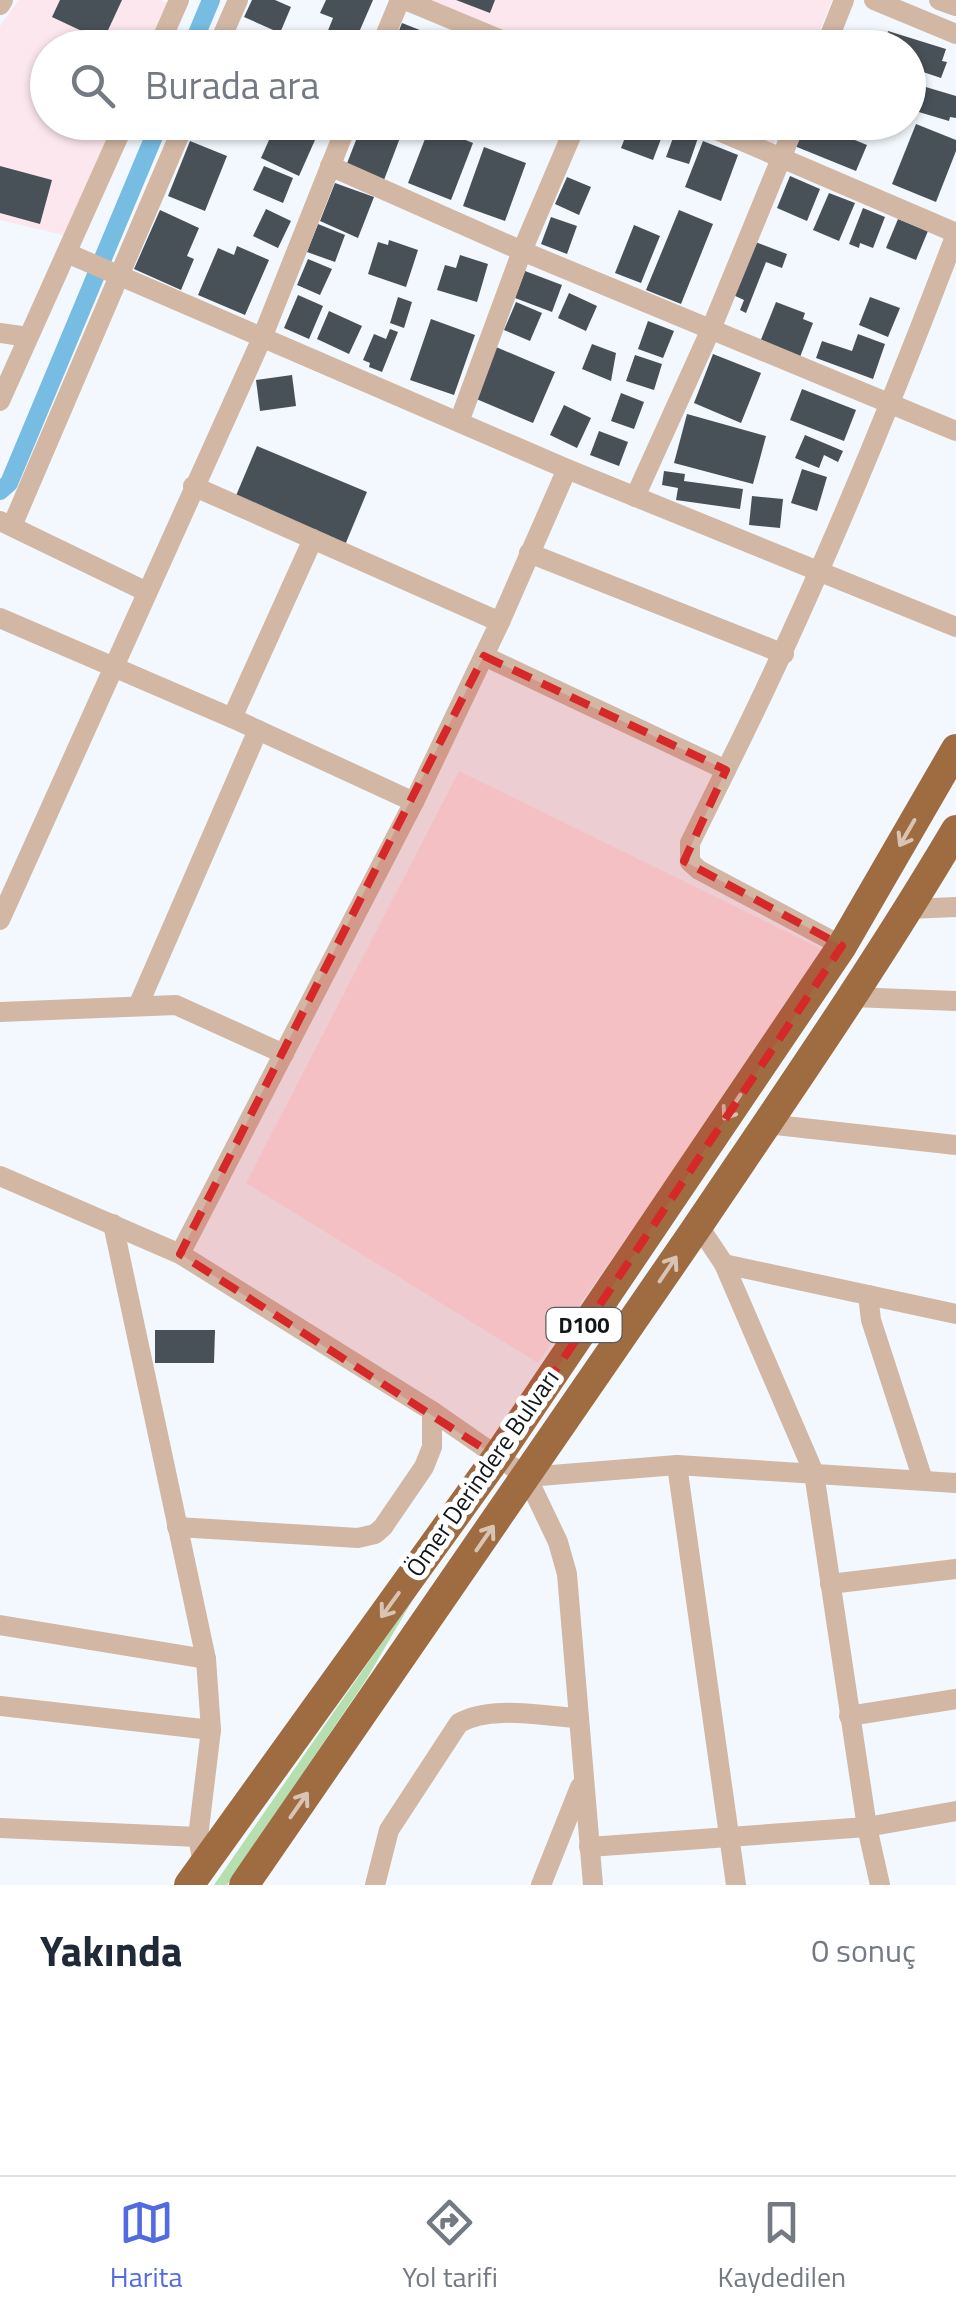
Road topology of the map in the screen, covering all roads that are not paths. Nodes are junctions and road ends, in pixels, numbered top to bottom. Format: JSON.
{"nodes":[{"id":1,"x":180,"y":0,"type":"edge"},
{"id":2,"x":238,"y":0,"type":"edge"},
{"id":3,"x":402,"y":0,"type":"edge"},
{"id":4,"x":844,"y":0,"type":"edge"},
{"id":5,"x":874,"y":0,"type":"edge"},
{"id":6,"x":939,"y":0,"type":"edge"},
{"id":7,"x":956,"y":6,"type":"edge"},
{"id":8,"x":166,"y":30,"type":"edge"},
{"id":9,"x":226,"y":30,"type":"edge"},
{"id":10,"x":388,"y":30,"type":"edge"},
{"id":11,"x":476,"y":30,"type":"edge"},
{"id":12,"x":833,"y":30,"type":"edge"},
{"id":13,"x":956,"y":34,"type":"edge"},
{"id":14,"x":117,"y":140,"type":"edge"},
{"id":15,"x":177,"y":140,"type":"edge"},
{"id":16,"x":341,"y":140,"type":"edge"},
{"id":17,"x":569,"y":140,"type":"edge"},
{"id":18,"x":740,"y":140,"type":"edge"},
{"id":19,"x":789,"y":140,"type":"edge"},
{"id":20,"x":782,"y":158,"type":"junction"},
{"id":21,"x":330,"y":166,"type":"junction"},
{"id":22,"x":956,"y":233,"type":"edge"},
{"id":23,"x":522,"y":252,"type":"junction"},
{"id":24,"x":67,"y":254,"type":"junction"},
{"id":25,"x":119,"y":276,"type":"junction"},
{"id":26,"x":711,"y":328,"type":"junction"},
{"id":27,"x":0,"y":334,"type":"edge"},
{"id":28,"x":28,"y":337,"type":"junction"},
{"id":29,"x":262,"y":338,"type":"junction"},
{"id":30,"x":0,"y":401,"type":"edge"},
{"id":31,"x":891,"y":406,"type":"junction"},
{"id":32,"x":459,"y":422,"type":"junction"},
{"id":33,"x":956,"y":432,"type":"edge"},
{"id":34,"x":567,"y":470,"type":"junction"},
{"id":35,"x":193,"y":486,"type":"junction"},
{"id":36,"x":635,"y":497,"type":"junction"},
{"id":37,"x":6,"y":523,"type":"edge"},
{"id":38,"x":313,"y":539,"type":"junction"},
{"id":39,"x":529,"y":553,"type":"junction"},
{"id":40,"x":819,"y":574,"type":"junction"},
{"id":41,"x":147,"y":592,"type":"junction"},
{"id":42,"x":0,"y":618,"type":"edge"},
{"id":43,"x":500,"y":622,"type":"junction"},
{"id":44,"x":956,"y":627,"type":"edge"},
{"id":45,"x":784,"y":654,"type":"junction"},
{"id":46,"x":484,"y":656,"type":"junction"},
{"id":47,"x":114,"y":668,"type":"junction"},
{"id":48,"x":232,"y":718,"type":"junction"},
{"id":49,"x":258,"y":730,"type":"junction"},
{"id":50,"x":956,"y":748,"type":"edge"},
{"id":51,"x":726,"y":770,"type":"junction"},
{"id":52,"x":414,"y":802,"type":"junction"},
{"id":53,"x":956,"y":830,"type":"edge"},
{"id":54,"x":956,"y":907,"type":"edge"},
{"id":55,"x":910,"y":908,"type":"junction"},
{"id":56,"x":0,"y":920,"type":"edge"},
{"id":57,"x":842,"y":946,"type":"junction"},
{"id":58,"x":851,"y":997,"type":"junction"},
{"id":59,"x":956,"y":1001,"type":"edge"},
{"id":60,"x":138,"y":1006,"type":"junction"},
{"id":61,"x":0,"y":1012,"type":"edge"},
{"id":62,"x":284,"y":1054,"type":"junction"},
{"id":63,"x":766,"y":1124,"type":"junction"},
{"id":64,"x":956,"y":1144,"type":"edge"},
{"id":65,"x":0,"y":1176,"type":"edge"},
{"id":66,"x":113,"y":1224,"type":"junction"},
{"id":67,"x":698,"y":1225,"type":"junction"},
{"id":68,"x":180,"y":1254,"type":"junction"},
{"id":69,"x":724,"y":1264,"type":"junction"},
{"id":70,"x":868,"y":1295,"type":"junction"},
{"id":71,"x":956,"y":1314,"type":"edge"},
{"id":72,"x":432,"y":1411,"type":"junction"},
{"id":73,"x":497,"y":1458,"type":"junction"},
{"id":74,"x":676,"y":1465,"type":"junction"},
{"id":75,"x":814,"y":1472,"type":"junction"},
{"id":76,"x":527,"y":1478,"type":"junction"},
{"id":77,"x":923,"y":1480,"type":"junction"},
{"id":78,"x":956,"y":1483,"type":"edge"},
{"id":79,"x":177,"y":1527,"type":"junction"},
{"id":80,"x":956,"y":1569,"type":"edge"},
{"id":81,"x":830,"y":1584,"type":"junction"},
{"id":82,"x":0,"y":1625,"type":"edge"},
{"id":83,"x":206,"y":1658,"type":"junction"},
{"id":84,"x":956,"y":1698,"type":"edge"},
{"id":85,"x":0,"y":1706,"type":"edge"},
{"id":86,"x":849,"y":1716,"type":"junction"},
{"id":87,"x":577,"y":1718,"type":"junction"},
{"id":88,"x":212,"y":1730,"type":"junction"},
{"id":89,"x":582,"y":1780,"type":"junction"},
{"id":90,"x":956,"y":1810,"type":"edge"},
{"id":91,"x":867,"y":1826,"type":"junction"},
{"id":92,"x":0,"y":1828,"type":"edge"},
{"id":93,"x":729,"y":1835,"type":"junction"},
{"id":94,"x":589,"y":1847,"type":"junction"},
{"id":95,"x":196,"y":1862,"type":"edge"},
{"id":96,"x":244,"y":1885,"type":"edge"},
{"id":97,"x":375,"y":1885,"type":"edge"},
{"id":98,"x":541,"y":1885,"type":"edge"},
{"id":99,"x":593,"y":1885,"type":"edge"},
{"id":100,"x":736,"y":1885,"type":"edge"},
{"id":101,"x":880,"y":1885,"type":"edge"}],
"edges":[{"from":1,"to":8,"type":"street"},
{"from":2,"to":9,"type":"street"},
{"from":3,"to":10,"type":"street"},
{"from":3,"to":11,"type":"street"},
{"from":4,"to":12,"type":"street"},
{"from":5,"to":13,"type":"street"},
{"from":6,"to":7,"type":"street"},
{"from":14,"to":24,"type":"street"},
{"from":15,"to":25,"type":"street"},
{"from":16,"to":21,"type":"street"},
{"from":17,"to":23,"type":"street"},
{"from":18,"to":20,"type":"street"},
{"from":19,"to":20,"type":"street"},
{"from":20,"to":22,"type":"street"},
{"from":20,"to":26,"type":"street"},
{"from":21,"to":23,"type":"street"},
{"from":21,"to":29,"type":"street"},
{"from":22,"to":31,"type":"street"},
{"from":23,"to":26,"type":"street"},
{"from":23,"to":32,"type":"street"},
{"from":24,"to":25,"type":"street"},
{"from":24,"to":28,"type":"street"},
{"from":25,"to":29,"type":"street"},
{"from":25,"to":37,"type":"street"},
{"from":26,"to":31,"type":"street"},
{"from":26,"to":36,"type":"street"},
{"from":27,"to":28,"type":"street"},
{"from":28,"to":30,"type":"street"},
{"from":29,"to":32,"type":"street"},
{"from":29,"to":35,"type":"street"},
{"from":31,"to":33,"type":"street"},
{"from":31,"to":40,"type":"street"},
{"from":32,"to":34,"type":"street"},
{"from":34,"to":36,"type":"street"},
{"from":34,"to":39,"type":"street"},
{"from":35,"to":38,"type":"street"},
{"from":35,"to":41,"type":"street"},
{"from":36,"to":40,"type":"street"},
{"from":37,"to":41,"type":"street"},
{"from":38,"to":43,"type":"street"},
{"from":38,"to":48,"type":"street"},
{"from":39,"to":43,"type":"street"},
{"from":39,"to":45,"type":"street"},
{"from":40,"to":44,"type":"street"},
{"from":40,"to":45,"type":"street"},
{"from":41,"to":47,"type":"street"},
{"from":42,"to":47,"type":"street"},
{"from":43,"to":46,"type":"street"},
{"from":45,"to":51,"type":"street"},
{"from":46,"to":51,"type":"street"},
{"from":46,"to":52,"type":"street"},
{"from":47,"to":48,"type":"street"},
{"from":47,"to":56,"type":"street"},
{"from":48,"to":49,"type":"street"},
{"from":49,"to":52,"type":"street"},
{"from":49,"to":60,"type":"street"},
{"from":50,"to":57,"type":"highway","name":"Ömer Derindere Bulvarı","number":"D100","one_way":true},
{"from":51,"to":57,"type":"street"},
{"from":52,"to":62,"type":"street"},
{"from":53,"to":55,"type":"highway","name":"Ömer Derindere Bulvarı","number":"D100"},
{"from":54,"to":55,"type":"street"},
{"from":55,"to":58,"type":"highway","name":"Ömer Derindere Bulvarı","number":"D100"},
{"from":57,"to":73,"type":"highway","name":"Ömer Derindere Bulvarı","number":"D100","one_way":true},
{"from":58,"to":59,"type":"street"},
{"from":58,"to":63,"type":"highway","name":"Ömer Derindere Bulvarı","number":"D100"},
{"from":60,"to":61,"type":"street"},
{"from":60,"to":62,"type":"street"},
{"from":62,"to":68,"type":"street"},
{"from":63,"to":64,"type":"street"},
{"from":63,"to":67,"type":"highway","name":"Ömer Derindere Bulvarı","number":"D100"},
{"from":65,"to":66,"type":"street"},
{"from":66,"to":68,"type":"street"},
{"from":66,"to":79,"type":"street"},
{"from":67,"to":69,"type":"street"},
{"from":76,"to":67,"type":"highway","name":"Ömer Derindere Bulvarı","number":"D100","one_way":true},
{"from":68,"to":72,"type":"street"},
{"from":69,"to":70,"type":"street"},
{"from":69,"to":75,"type":"street"},
{"from":70,"to":71,"type":"street"},
{"from":70,"to":77,"type":"street"},
{"from":72,"to":73,"type":"street"},
{"from":72,"to":79,"type":"street"},
{"from":73,"to":76,"type":"street"},
{"from":73,"to":95,"type":"highway","name":"Ömer Derindere Bulvarı","number":"D100","one_way":true},
{"from":74,"to":75,"type":"street"},
{"from":74,"to":76,"type":"street"},
{"from":74,"to":93,"type":"street"},
{"from":75,"to":77,"type":"street"},
{"from":75,"to":81,"type":"street"},
{"from":76,"to":87,"type":"street"},
{"from":96,"to":76,"type":"highway","name":"Ömer Derindere Bulvarı","number":"D100","one_way":true},
{"from":77,"to":78,"type":"street"},
{"from":79,"to":83,"type":"street"},
{"from":80,"to":81,"type":"street"},
{"from":81,"to":86,"type":"street"},
{"from":82,"to":83,"type":"street"},
{"from":83,"to":88,"type":"street"},
{"from":84,"to":86,"type":"street"},
{"from":85,"to":88,"type":"street"},
{"from":86,"to":91,"type":"street"},
{"from":87,"to":89,"type":"street"},
{"from":87,"to":97,"type":"street"},
{"from":88,"to":95,"type":"street"},
{"from":89,"to":94,"type":"street"},
{"from":89,"to":98,"type":"street"},
{"from":90,"to":91,"type":"street"},
{"from":91,"to":93,"type":"street"},
{"from":91,"to":101,"type":"street"},
{"from":92,"to":95,"type":"street"},
{"from":93,"to":94,"type":"street"},
{"from":93,"to":100,"type":"street"},
{"from":94,"to":99,"type":"street"}]}
